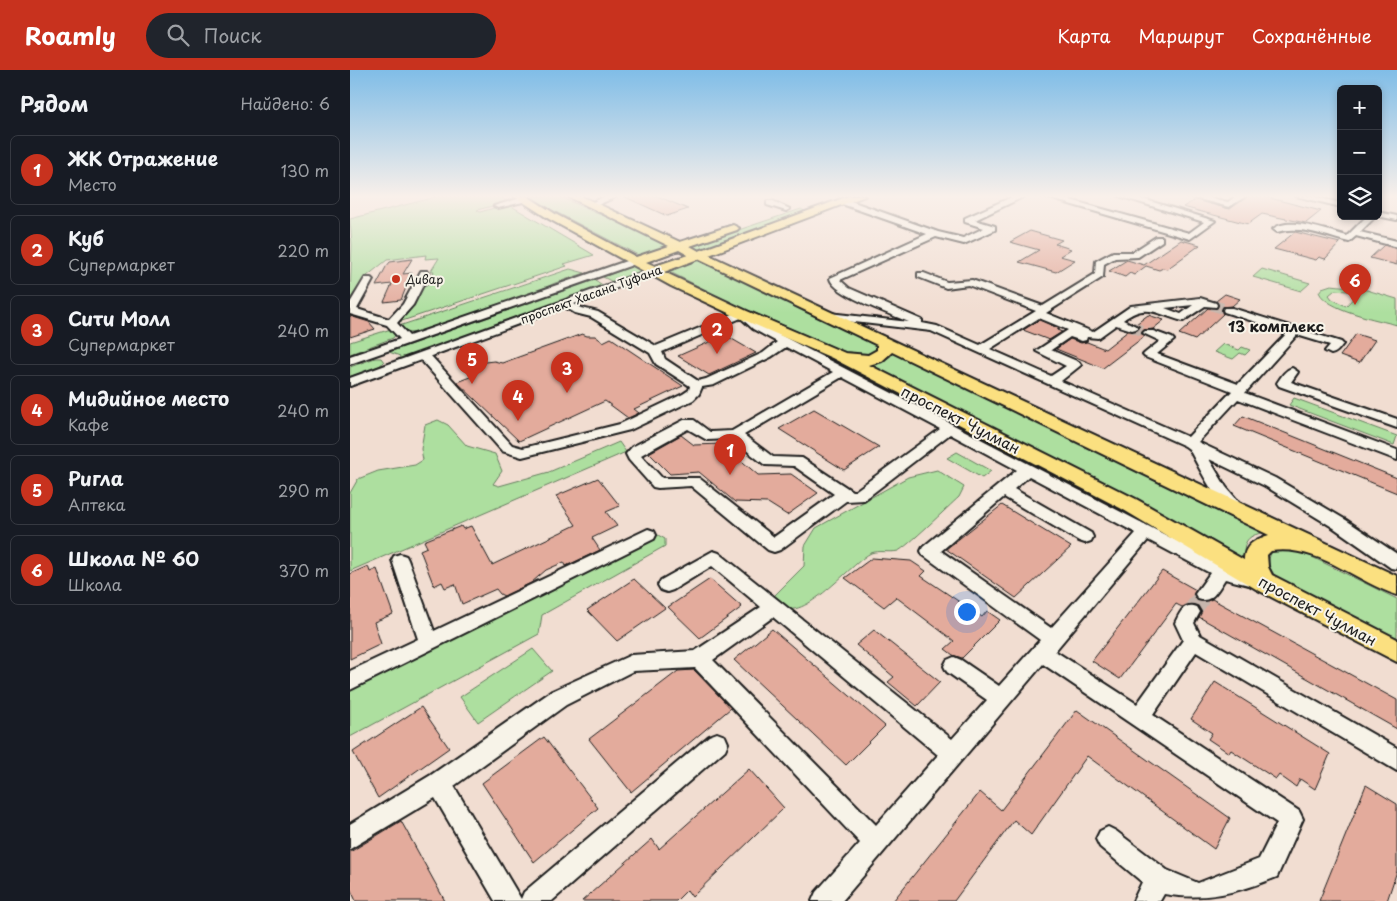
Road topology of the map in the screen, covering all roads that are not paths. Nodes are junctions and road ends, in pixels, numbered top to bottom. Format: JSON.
{"nodes":[{"id":1,"x":586,"y":235,"type":"edge"},
{"id":2,"x":655,"y":235,"type":"edge"},
{"id":3,"x":713,"y":235,"type":"edge"},
{"id":4,"x":754,"y":235,"type":"edge"},
{"id":5,"x":933,"y":235,"type":"edge"},
{"id":6,"x":938,"y":235,"type":"edge"},
{"id":7,"x":981,"y":235,"type":"edge"},
{"id":8,"x":1164,"y":235,"type":"joint"},
{"id":9,"x":1192,"y":235,"type":"edge"},
{"id":10,"x":1330,"y":235,"type":"edge"},
{"id":11,"x":1352,"y":235,"type":"edge"},
{"id":12,"x":1361,"y":235,"type":"edge"},
{"id":13,"x":1397,"y":244,"type":"edge"},
{"id":14,"x":680,"y":246,"type":"junction"},
{"id":15,"x":698,"y":255,"type":"junction"},
{"id":16,"x":635,"y":261,"type":"junction"},
{"id":17,"x":654,"y":271,"type":"junction"},
{"id":18,"x":424,"y":273,"type":"dead end"},
{"id":19,"x":921,"y":275,"type":"dead end"},
{"id":20,"x":368,"y":280,"type":"dead end"},
{"id":21,"x":869,"y":301,"type":"junction"},
{"id":22,"x":565,"y":303,"type":"junction"},
{"id":23,"x":1208,"y":303,"type":"tunnel mouth"},
{"id":24,"x":1228,"y":310,"type":"tunnel mouth"},
{"id":25,"x":351,"y":311,"type":"edge"},
{"id":26,"x":579,"y":311,"type":"junction"},
{"id":27,"x":1041,"y":312,"type":"junction"},
{"id":28,"x":742,"y":314,"type":"junction"},
{"id":29,"x":829,"y":316,"type":"junction"},
{"id":30,"x":854,"y":320,"type":"junction"},
{"id":31,"x":1115,"y":321,"type":"junction"},
{"id":32,"x":391,"y":323,"type":"junction"},
{"id":33,"x":1132,"y":327,"type":"tunnel mouth"},
{"id":34,"x":933,"y":328,"type":"junction"},
{"id":35,"x":1295,"y":331,"type":"junction"},
{"id":36,"x":1148,"y":333,"type":"tunnel mouth"},
{"id":37,"x":407,"y":340,"type":"junction"},
{"id":38,"x":786,"y":342,"type":"junction"},
{"id":39,"x":884,"y":344,"type":"junction"},
{"id":40,"x":1097,"y":344,"type":"dead end"},
{"id":41,"x":982,"y":349,"type":"junction"},
{"id":42,"x":1331,"y":351,"type":"dead end"},
{"id":43,"x":655,"y":352,"type":"junction"},
{"id":44,"x":354,"y":358,"type":"edge"},
{"id":45,"x":427,"y":360,"type":"junction"},
{"id":46,"x":840,"y":364,"type":"junction"},
{"id":47,"x":1292,"y":372,"type":"dead end"},
{"id":48,"x":365,"y":377,"type":"junction"},
{"id":49,"x":1053,"y":381,"type":"junction"},
{"id":50,"x":350,"y":382,"type":"edge"},
{"id":51,"x":696,"y":385,"type":"junction"},
{"id":52,"x":1239,"y":392,"type":"junction"},
{"id":53,"x":1397,"y":424,"type":"edge"},
{"id":54,"x":950,"y":428,"type":"junction"},
{"id":55,"x":735,"y":435,"type":"junction"},
{"id":56,"x":1192,"y":445,"type":"junction"},
{"id":57,"x":1397,"y":455,"type":"edge"},
{"id":58,"x":1028,"y":469,"type":"junction"},
{"id":59,"x":1003,"y":489,"type":"junction"},
{"id":60,"x":845,"y":494,"type":"junction"},
{"id":61,"x":1236,"y":508,"type":"junction"},
{"id":62,"x":1147,"y":531,"type":"junction"},
{"id":63,"x":648,"y":535,"type":"dead end"},
{"id":64,"x":1085,"y":537,"type":"dead end"},
{"id":65,"x":1316,"y":548,"type":"junction"},
{"id":66,"x":400,"y":560,"type":"dead end"},
{"id":67,"x":1397,"y":563,"type":"edge"},
{"id":68,"x":1221,"y":571,"type":"junction"},
{"id":69,"x":1264,"y":582,"type":"junction"},
{"id":70,"x":667,"y":585,"type":"dead end"},
{"id":71,"x":1397,"y":586,"type":"edge"},
{"id":72,"x":1204,"y":594,"type":"tunnel mouth"},
{"id":73,"x":774,"y":607,"type":"junction"},
{"id":74,"x":1192,"y":612,"type":"tunnel mouth"},
{"id":75,"x":1194,"y":641,"type":"junction"},
{"id":76,"x":429,"y":642,"type":"junction"},
{"id":77,"x":1047,"y":645,"type":"junction"},
{"id":78,"x":1397,"y":651,"type":"edge"},
{"id":79,"x":699,"y":659,"type":"junction"},
{"id":80,"x":954,"y":666,"type":"dead end"},
{"id":81,"x":350,"y":681,"type":"edge"},
{"id":82,"x":1000,"y":699,"type":"junction"},
{"id":83,"x":1139,"y":718,"type":"junction"},
{"id":84,"x":717,"y":743,"type":"dead end"},
{"id":85,"x":953,"y":754,"type":"junction"},
{"id":86,"x":1397,"y":760,"type":"edge"},
{"id":87,"x":439,"y":783,"type":"junction"},
{"id":88,"x":350,"y":837,"type":"edge"},
{"id":89,"x":1108,"y":839,"type":"dead end"},
{"id":90,"x":876,"y":842,"type":"junction"},
{"id":91,"x":1158,"y":879,"type":"junction"},
{"id":92,"x":510,"y":901,"type":"edge"},
{"id":93,"x":533,"y":901,"type":"edge"},
{"id":94,"x":826,"y":901,"type":"edge"},
{"id":95,"x":1146,"y":901,"type":"edge"}],
"edges":[{"from":1,"to":16,"type":"main road","name":"проспект Чулман"},
{"from":2,"to":14,"type":"main road"},
{"from":3,"to":14,"type":"main road","name":"проспект Хасана Туфана"},
{"from":4,"to":15,"type":"main road","name":"проспект Хасана Туфана"},
{"from":5,"to":21,"type":"street"},
{"from":6,"to":7,"type":"street"},
{"from":8,"to":9,"type":"street"},
{"from":8,"to":27,"type":"street"},
{"from":10,"to":11,"type":"street"},
{"from":12,"to":13,"type":"street"},
{"from":14,"to":15,"type":"main road"},
{"from":14,"to":16,"type":"main road","name":"проспект Хасана Туфана"},
{"from":15,"to":17,"type":"main road","name":"проспект Хасана Туфана"},
{"from":15,"to":29,"type":"main road"},
{"from":16,"to":17,"type":"main road","name":"проспект Чулман"},
{"from":16,"to":37,"type":"street","name":"проспект Хасана Туфана"},
{"from":17,"to":22,"type":"street","name":"проспект Хасана Туфана"},
{"from":17,"to":28,"type":"main road","name":"проспект Чулман"},
{"from":18,"to":32,"type":"street"},
{"from":19,"to":27,"type":"street"},
{"from":20,"to":25,"type":"street"},
{"from":21,"to":30,"type":"street"},
{"from":21,"to":34,"type":"street"},
{"from":22,"to":26,"type":"street"},
{"from":22,"to":45,"type":"street","name":"проспект Хасана Туфана"},
{"from":23,"to":31,"type":"street"},
{"from":24,"to":35,"type":"street"},
{"from":25,"to":32,"type":"street"},
{"from":26,"to":43,"type":"street"},
{"from":26,"to":45,"type":"street"},
{"from":27,"to":31,"type":"street"},
{"from":27,"to":41,"type":"street"},
{"from":28,"to":38,"type":"street"},
{"from":28,"to":43,"type":"street"},
{"from":28,"to":46,"type":"main road","name":"проспект Чулман"},
{"from":29,"to":30,"type":"street"},
{"from":29,"to":39,"type":"main road"},
{"from":30,"to":34,"type":"street"},
{"from":31,"to":33,"type":"street"},
{"from":32,"to":37,"type":"street"},
{"from":34,"to":41,"type":"street"},
{"from":35,"to":42,"type":"street"},
{"from":35,"to":52,"type":"street"},
{"from":36,"to":52,"type":"street"},
{"from":37,"to":44,"type":"street","name":"проспект Хасана Туфана"},
{"from":38,"to":46,"type":"street"},
{"from":38,"to":51,"type":"street"},
{"from":39,"to":46,"type":"main road"},
{"from":39,"to":61,"type":"main road"},
{"from":40,"to":49,"type":"street"},
{"from":41,"to":49,"type":"street"},
{"from":43,"to":51,"type":"street"},
{"from":44,"to":48,"type":"street"},
{"from":45,"to":48,"type":"street","name":"проспект Хасана Туфана"},
{"from":45,"to":51,"type":"street"},
{"from":46,"to":54,"type":"street"},
{"from":46,"to":55,"type":"street"},
{"from":46,"to":69,"type":"main road","name":"проспект Чулман"},
{"from":47,"to":53,"type":"street"},
{"from":48,"to":50,"type":"street","name":"проспект Хасана Туфана"},
{"from":49,"to":56,"type":"street"},
{"from":52,"to":56,"type":"street"},
{"from":52,"to":57,"type":"street"},
{"from":54,"to":58,"type":"street"},
{"from":54,"to":60,"type":"street"},
{"from":55,"to":60,"type":"street"},
{"from":55,"to":60,"type":"street"},
{"from":56,"to":61,"type":"street"},
{"from":56,"to":67,"type":"street"},
{"from":58,"to":59,"type":"street"},
{"from":58,"to":62,"type":"street"},
{"from":59,"to":64,"type":"street"},
{"from":59,"to":77,"type":"street"},
{"from":61,"to":65,"type":"main road"},
{"from":62,"to":68,"type":"street"},
{"from":62,"to":77,"type":"street"},
{"from":63,"to":76,"type":"street"},
{"from":65,"to":69,"type":"main road"},
{"from":65,"to":71,"type":"main road"},
{"from":66,"to":76,"type":"street"},
{"from":68,"to":69,"type":"street"},
{"from":68,"to":72,"type":"street"},
{"from":69,"to":78,"type":"main road","name":"проспект Чулман"},
{"from":70,"to":73,"type":"street"},
{"from":73,"to":79,"type":"street"},
{"from":73,"to":85,"type":"street"},
{"from":74,"to":75,"type":"street"},
{"from":75,"to":83,"type":"street"},
{"from":75,"to":86,"type":"street"},
{"from":76,"to":81,"type":"street"},
{"from":77,"to":82,"type":"street"},
{"from":77,"to":83,"type":"street"},
{"from":79,"to":87,"type":"street"},
{"from":79,"to":90,"type":"street"},
{"from":80,"to":82,"type":"street"},
{"from":82,"to":85,"type":"street"},
{"from":83,"to":91,"type":"street"},
{"from":84,"to":93,"type":"street"},
{"from":85,"to":90,"type":"street"},
{"from":87,"to":88,"type":"street"},
{"from":87,"to":92,"type":"street"},
{"from":89,"to":91,"type":"street"},
{"from":90,"to":94,"type":"street"},
{"from":91,"to":95,"type":"street"}]}
